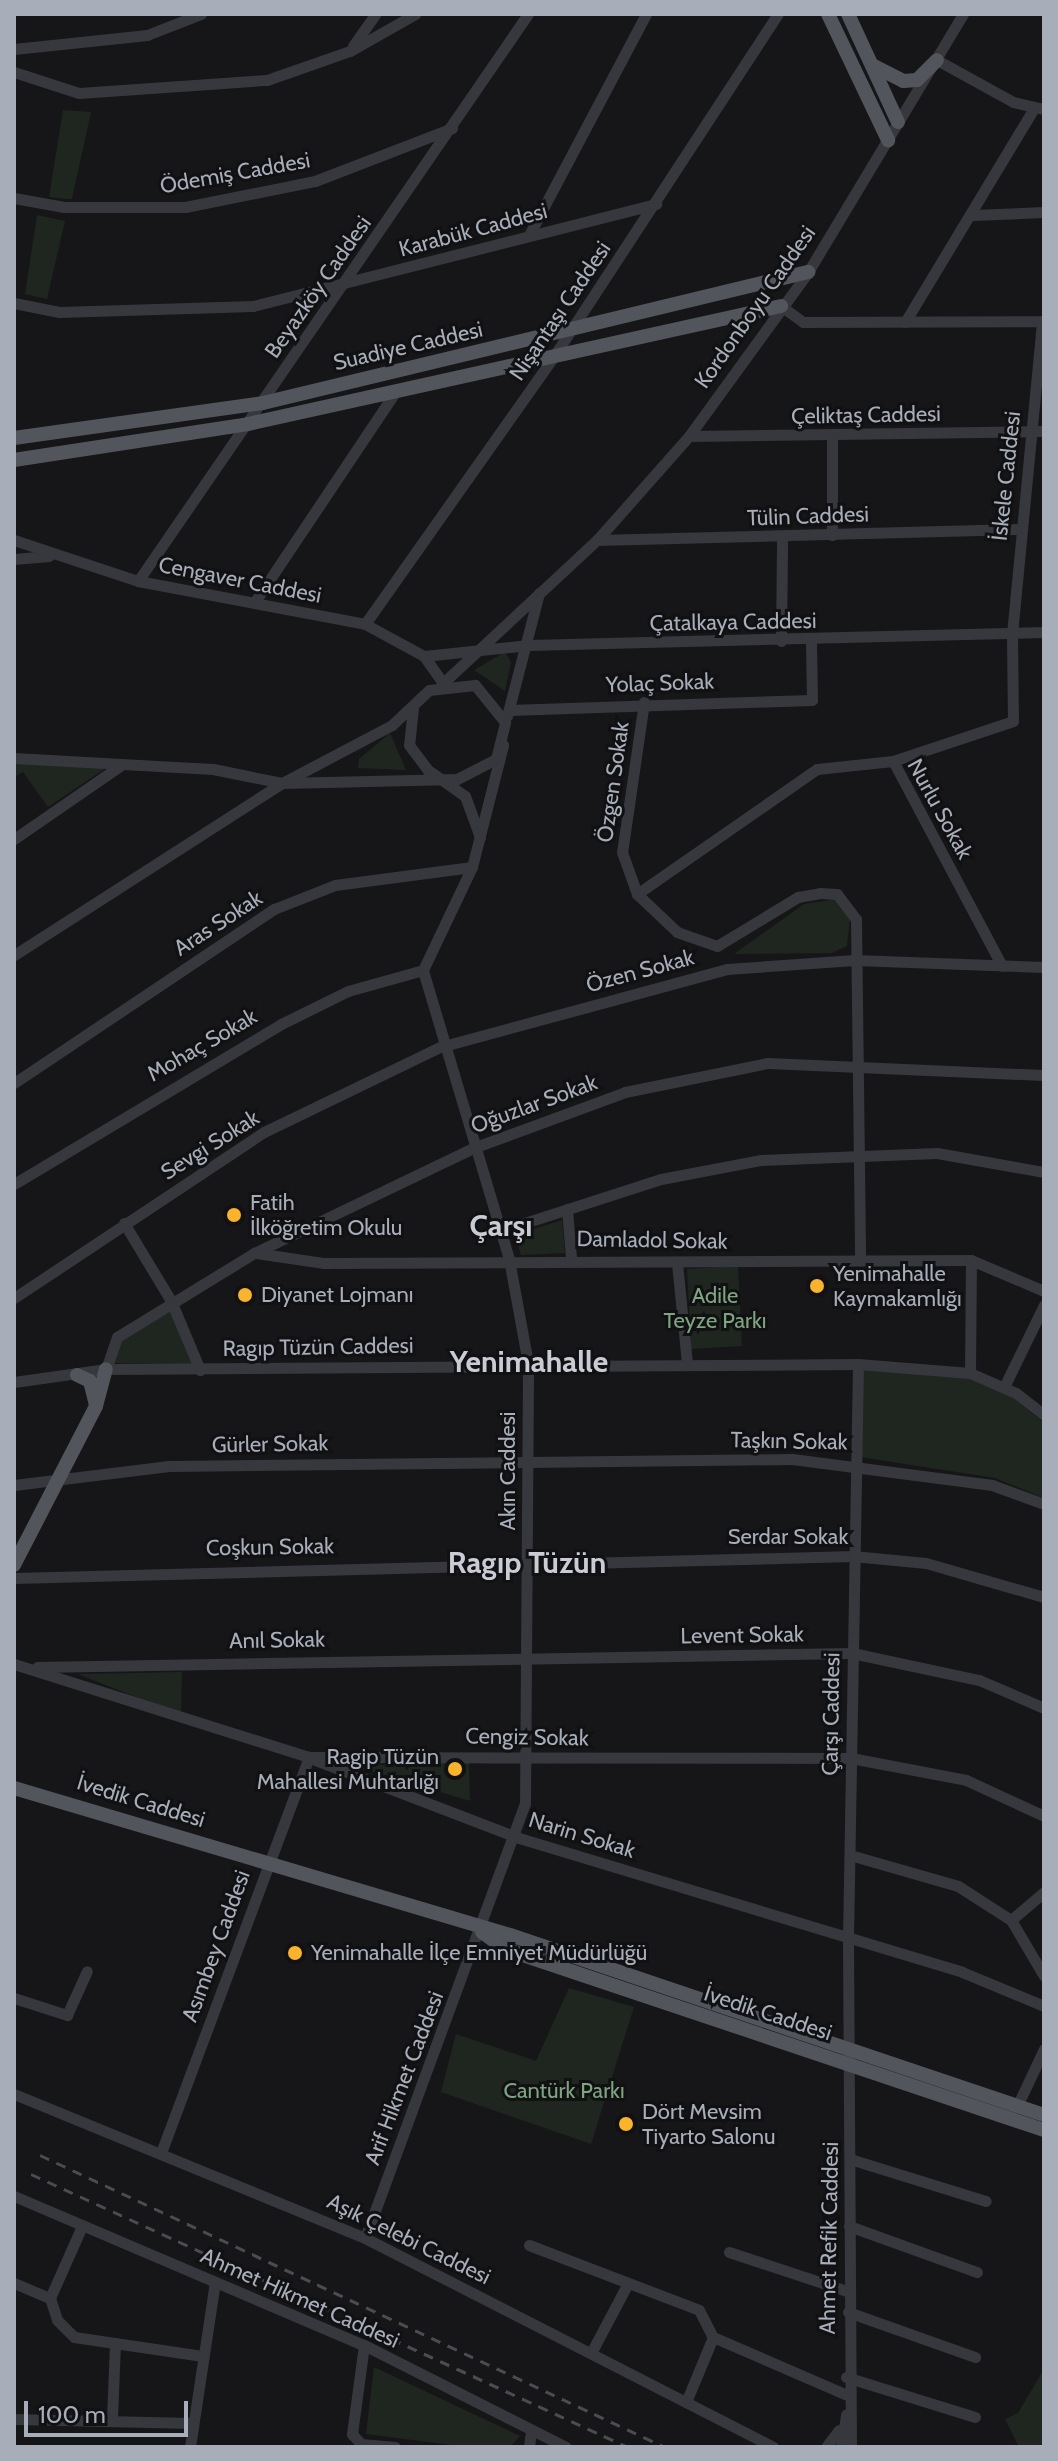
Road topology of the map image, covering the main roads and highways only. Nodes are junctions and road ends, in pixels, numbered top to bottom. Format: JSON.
{"nodes":[{"id":1,"x":828,"y":14,"type":"edge"},
{"id":2,"x":851,"y":16,"type":"edge"},
{"id":3,"x":937,"y":60,"type":"road end"},
{"id":4,"x":868,"y":61,"type":"junction"},
{"id":5,"x":898,"y":122,"type":"road end"},
{"id":6,"x":888,"y":140,"type":"road end"},
{"id":7,"x":808,"y":272,"type":"road end"},
{"id":8,"x":781,"y":306,"type":"road end"},
{"id":9,"x":14,"y":438,"type":"edge"},
{"id":10,"x":14,"y":460,"type":"edge"},
{"id":11,"x":106,"y":1369,"type":"road end"},
{"id":12,"x":77,"y":1375,"type":"road end"},
{"id":13,"x":96,"y":1406,"type":"junction"},
{"id":14,"x":14,"y":1565,"type":"edge"},
{"id":15,"x":14,"y":1788,"type":"edge"},
{"id":16,"x":851,"y":2056,"type":"junction"},
{"id":17,"x":1044,"y":2115,"type":"edge"},
{"id":18,"x":1044,"y":2130,"type":"edge"}],
"edges":[{"from":1,"to":6,"type":"main road"},
{"from":2,"to":4,"type":"main road"},
{"from":3,"to":4,"type":"main road"},
{"from":4,"to":5,"type":"main road"},
{"from":7,"to":9,"type":"main road","name":"Suadiye Caddesi"},
{"from":8,"to":10,"type":"main road","name":"Suadiye Caddesi"},
{"from":11,"to":13,"type":"main road"},
{"from":12,"to":13,"type":"main road"},
{"from":13,"to":14,"type":"main road"},
{"from":15,"to":16,"type":"main road","name":"İvedik Caddesi"},
{"from":16,"to":17,"type":"main road","name":"İvedik Caddesi"},
{"from":16,"to":18,"type":"main road","name":"İvedik Caddesi"}]}
